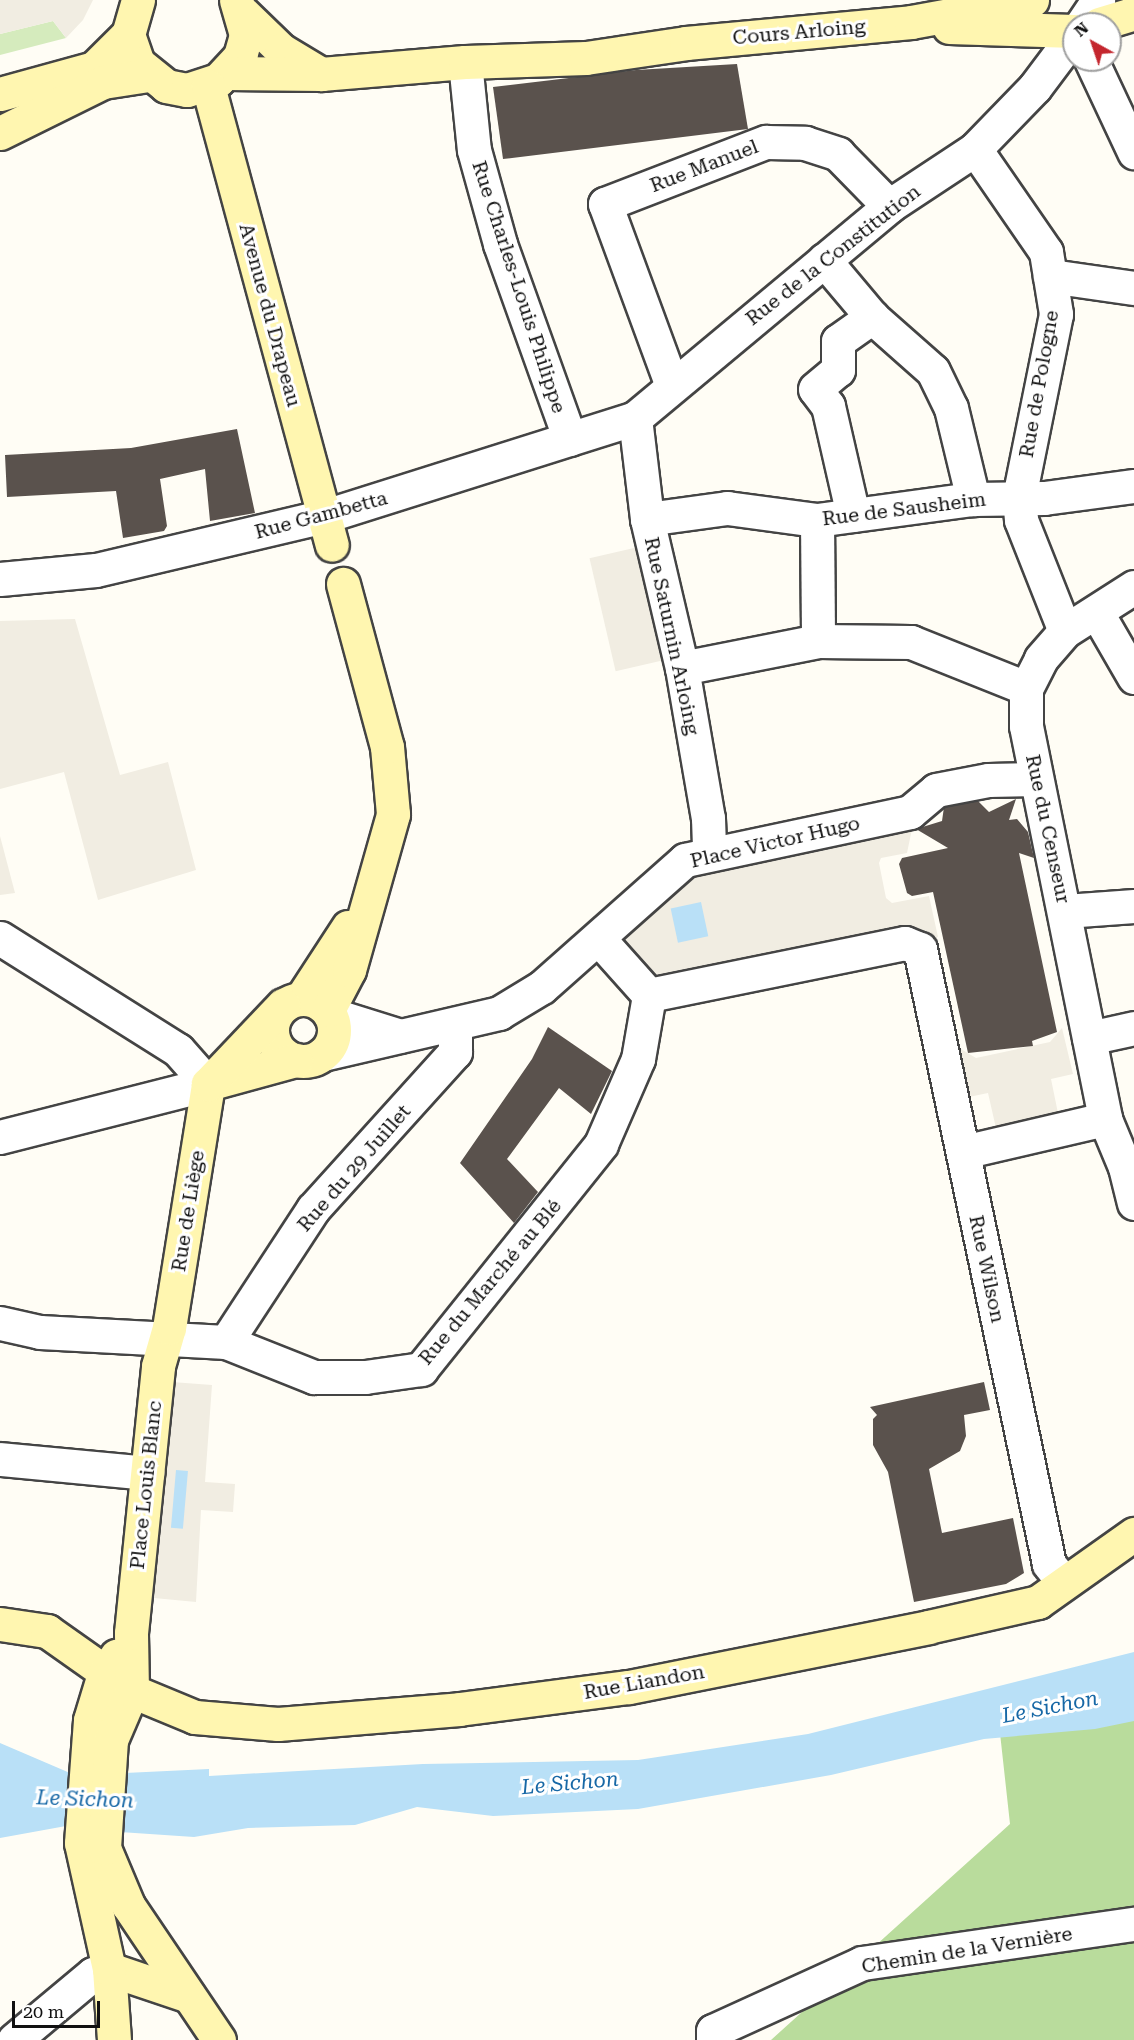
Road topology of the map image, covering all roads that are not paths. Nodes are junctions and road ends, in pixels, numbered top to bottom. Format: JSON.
{"nodes":[{"id":1,"x":138,"y":0,"type":"edge"},
{"id":2,"x":1032,"y":0,"type":"edge"},
{"id":3,"x":240,"y":7,"type":"edge"},
{"id":4,"x":910,"y":11,"type":"edge"},
{"id":5,"x":1062,"y":33,"type":"edge"},
{"id":6,"x":128,"y":34,"type":"junction"},
{"id":7,"x":1062,"y":50,"type":"edge"},
{"id":8,"x":465,"y":62,"type":"junction"},
{"id":9,"x":1097,"y":72,"type":"edge"},
{"id":10,"x":321,"y":74,"type":"junction"},
{"id":11,"x":148,"y":75,"type":"junction"},
{"id":12,"x":218,"y":80,"type":"junction"},
{"id":13,"x":0,"y":93,"type":"edge"},
{"id":14,"x":0,"y":133,"type":"edge"},
{"id":15,"x":975,"y":149,"type":"junction"},
{"id":16,"x":1134,"y":152,"type":"edge"},
{"id":17,"x":890,"y":206,"type":"junction"},
{"id":18,"x":824,"y":260,"type":"junction"},
{"id":19,"x":1050,"y":276,"type":"junction"},
{"id":20,"x":1134,"y":288,"type":"edge"},
{"id":21,"x":872,"y":316,"type":"junction"},
{"id":22,"x":671,"y":383,"type":"junction"},
{"id":23,"x":634,"y":418,"type":"junction"},
{"id":24,"x":570,"y":439,"type":"junction"},
{"id":25,"x":1134,"y":486,"type":"edge"},
{"id":26,"x":1019,"y":496,"type":"junction"},
{"id":27,"x":973,"y":499,"type":"junction"},
{"id":28,"x":853,"y":515,"type":"junction"},
{"id":29,"x":647,"y":519,"type":"junction"},
{"id":30,"x":817,"y":520,"type":"junction"},
{"id":31,"x":329,"y":531,"type":"junction"},
{"id":32,"x":0,"y":579,"type":"edge"},
{"id":33,"x":343,"y":584,"type":"dead end"},
{"id":34,"x":1134,"y":586,"type":"edge"},
{"id":35,"x":1097,"y":613,"type":"junction"},
{"id":36,"x":1065,"y":631,"type":"junction"},
{"id":37,"x":818,"y":641,"type":"junction"},
{"id":38,"x":682,"y":668,"type":"junction"},
{"id":39,"x":1134,"y":677,"type":"edge"},
{"id":40,"x":1026,"y":687,"type":"junction"},
{"id":41,"x":1036,"y":779,"type":"junction"},
{"id":42,"x":710,"y":853,"type":"junction"},
{"id":43,"x":1134,"y":906,"type":"edge"},
{"id":44,"x":1065,"y":911,"type":"junction"},
{"id":45,"x":0,"y":938,"type":"edge"},
{"id":46,"x":598,"y":938,"type":"junction"},
{"id":47,"x":649,"y":995,"type":"junction"},
{"id":48,"x":311,"y":1007,"type":"junction"},
{"id":49,"x":455,"y":1025,"type":"junction"},
{"id":50,"x":1134,"y":1028,"type":"edge"},
{"id":51,"x":402,"y":1036,"type":"junction"},
{"id":52,"x":1089,"y":1038,"type":"junction"},
{"id":53,"x":309,"y":1057,"type":"junction"},
{"id":54,"x":208,"y":1084,"type":"junction"},
{"id":55,"x":1105,"y":1119,"type":"junction"},
{"id":56,"x":0,"y":1137,"type":"edge"},
{"id":57,"x":963,"y":1152,"type":"junction"},
{"id":58,"x":1134,"y":1203,"type":"edge"},
{"id":59,"x":0,"y":1323,"type":"edge"},
{"id":60,"x":166,"y":1338,"type":"junction"},
{"id":61,"x":226,"y":1342,"type":"junction"},
{"id":62,"x":0,"y":1460,"type":"edge"},
{"id":63,"x":147,"y":1473,"type":"junction"},
{"id":64,"x":1134,"y":1534,"type":"edge"},
{"id":65,"x":1064,"y":1583,"type":"junction"},
{"id":66,"x":0,"y":1624,"type":"edge"},
{"id":67,"x":131,"y":1633,"type":"junction"},
{"id":68,"x":104,"y":1674,"type":"junction"},
{"id":69,"x":132,"y":1691,"type":"junction"},
{"id":70,"x":99,"y":1739,"type":"junction"},
{"id":71,"x":92,"y":1846,"type":"junction"},
{"id":72,"x":1134,"y":1923,"type":"edge"},
{"id":73,"x":110,"y":1969,"type":"junction"},
{"id":74,"x":189,"y":1996,"type":"junction"},
{"id":75,"x":14,"y":2040,"type":"edge"},
{"id":76,"x":114,"y":2040,"type":"edge"},
{"id":77,"x":219,"y":2040,"type":"edge"},
{"id":78,"x":713,"y":2040,"type":"edge"}],
"edges":[{"from":1,"to":6,"type":"main road"},
{"from":2,"to":4,"type":"main road","name":"Cours Arloing"},
{"from":3,"to":10,"type":"main road"},
{"from":3,"to":12,"type":"main road"},
{"from":4,"to":5,"type":"main road","name":"Cours Arloing"},
{"from":4,"to":8,"type":"main road","name":"Cours Arloing"},
{"from":6,"to":11,"type":"main road"},
{"from":6,"to":13,"type":"main road"},
{"from":7,"to":15,"type":"street","name":"Rue de la Constitution"},
{"from":8,"to":10,"type":"main road","name":"Cours Arloing"},
{"from":8,"to":24,"type":"street","name":"Rue Charles-Louis Philippe"},
{"from":9,"to":16,"type":"street"},
{"from":10,"to":12,"type":"main road","name":"Cours Arloing"},
{"from":11,"to":12,"type":"main road","name":"Cours Arloing"},
{"from":11,"to":14,"type":"main road"},
{"from":12,"to":31,"type":"main road","name":"Avenue du Drapeau"},
{"from":15,"to":17,"type":"street","name":"Rue de la Constitution"},
{"from":15,"to":19,"type":"street","name":"Rue de Pologne"},
{"from":17,"to":18,"type":"street","name":"Rue de la Constitution"},
{"from":17,"to":22,"type":"street","name":"Rue Manuel"},
{"from":18,"to":21,"type":"street"},
{"from":18,"to":22,"type":"street","name":"Rue de la Constitution"},
{"from":19,"to":20,"type":"street"},
{"from":19,"to":26,"type":"street","name":"Rue de Pologne"},
{"from":21,"to":27,"type":"street"},
{"from":21,"to":28,"type":"street"},
{"from":22,"to":23,"type":"street","name":"Rue de la Constitution"},
{"from":23,"to":24,"type":"street","name":"Rue Gambetta"},
{"from":23,"to":29,"type":"street","name":"Rue Saturnin Arloing"},
{"from":24,"to":31,"type":"street","name":"Rue Gambetta"},
{"from":25,"to":26,"type":"street","name":"Rue de Sausheim"},
{"from":26,"to":27,"type":"street","name":"Rue de Sausheim"},
{"from":26,"to":36,"type":"street","name":"Rue de Pologne"},
{"from":27,"to":28,"type":"street","name":"Rue de Sausheim"},
{"from":28,"to":30,"type":"street","name":"Rue de Sausheim"},
{"from":29,"to":30,"type":"street","name":"Rue de Sausheim"},
{"from":29,"to":38,"type":"street","name":"Rue Saturnin Arloing"},
{"from":30,"to":37,"type":"street"},
{"from":31,"to":32,"type":"street","name":"Rue Gambetta"},
{"from":33,"to":48,"type":"main road"},
{"from":34,"to":35,"type":"street"},
{"from":35,"to":36,"type":"street"},
{"from":35,"to":39,"type":"street"},
{"from":36,"to":40,"type":"street","name":"Rue du Censeur"},
{"from":37,"to":38,"type":"street"},
{"from":37,"to":40,"type":"street"},
{"from":38,"to":42,"type":"street","name":"Rue Saturnin Arloing"},
{"from":40,"to":41,"type":"street","name":"Rue du Censeur"},
{"from":41,"to":42,"type":"street","name":"Place Victor Hugo"},
{"from":41,"to":44,"type":"street","name":"Rue du Censeur"},
{"from":42,"to":46,"type":"street","name":"Place Victor Hugo"},
{"from":43,"to":44,"type":"street"},
{"from":44,"to":52,"type":"street","name":"Rue du Censeur"},
{"from":45,"to":54,"type":"street"},
{"from":46,"to":47,"type":"street"},
{"from":46,"to":49,"type":"street","name":"Place Victor Hugo"},
{"from":47,"to":57,"type":"street","name":"Rue Wilson"},
{"from":47,"to":61,"type":"street","name":"Rue du Marché au Blé"},
{"from":48,"to":51,"type":"street"},
{"from":48,"to":53,"type":"main road"},
{"from":48,"to":53,"type":"main road"},
{"from":48,"to":54,"type":"main road"},
{"from":49,"to":51,"type":"street","name":"Place Victor Hugo"},
{"from":49,"to":61,"type":"street","name":"Rue du 29 Juillet"},
{"from":50,"to":52,"type":"street"},
{"from":51,"to":53,"type":"street","name":"Place Victor Hugo"},
{"from":52,"to":55,"type":"street","name":"Rue du Censeur"},
{"from":53,"to":54,"type":"main road"},
{"from":54,"to":56,"type":"street"},
{"from":54,"to":60,"type":"main road","name":"Rue de Liège"},
{"from":55,"to":57,"type":"street"},
{"from":55,"to":58,"type":"street","name":"Rue du Censeur"},
{"from":57,"to":65,"type":"street","name":"Rue Wilson"},
{"from":59,"to":60,"type":"street","name":"Rue du Marché au Blé"},
{"from":60,"to":61,"type":"street","name":"Rue du Marché au Blé"},
{"from":60,"to":63,"type":"main road","name":"Place Louis Blanc"},
{"from":62,"to":63,"type":"street"},
{"from":63,"to":67,"type":"main road","name":"Place Louis Blanc"},
{"from":64,"to":65,"type":"main road","name":"Rue Liandon"},
{"from":65,"to":69,"type":"main road","name":"Rue Liandon"},
{"from":66,"to":68,"type":"main road","name":"Rue Liandon"},
{"from":67,"to":68,"type":"main road","name":"Place Louis Blanc"},
{"from":67,"to":69,"type":"main road","name":"Place Louis Blanc"},
{"from":68,"to":69,"type":"main road","name":"Rue Liandon"},
{"from":68,"to":70,"type":"main road","name":"Place Louis Blanc"},
{"from":69,"to":70,"type":"main road"},
{"from":70,"to":71,"type":"main road"},
{"from":71,"to":73,"type":"main road"},
{"from":71,"to":74,"type":"main road"},
{"from":72,"to":78,"type":"street","name":"Chemin de la Vernière"},
{"from":73,"to":74,"type":"main road"},
{"from":73,"to":75,"type":"street"},
{"from":73,"to":76,"type":"main road"},
{"from":74,"to":77,"type":"main road"}]}
